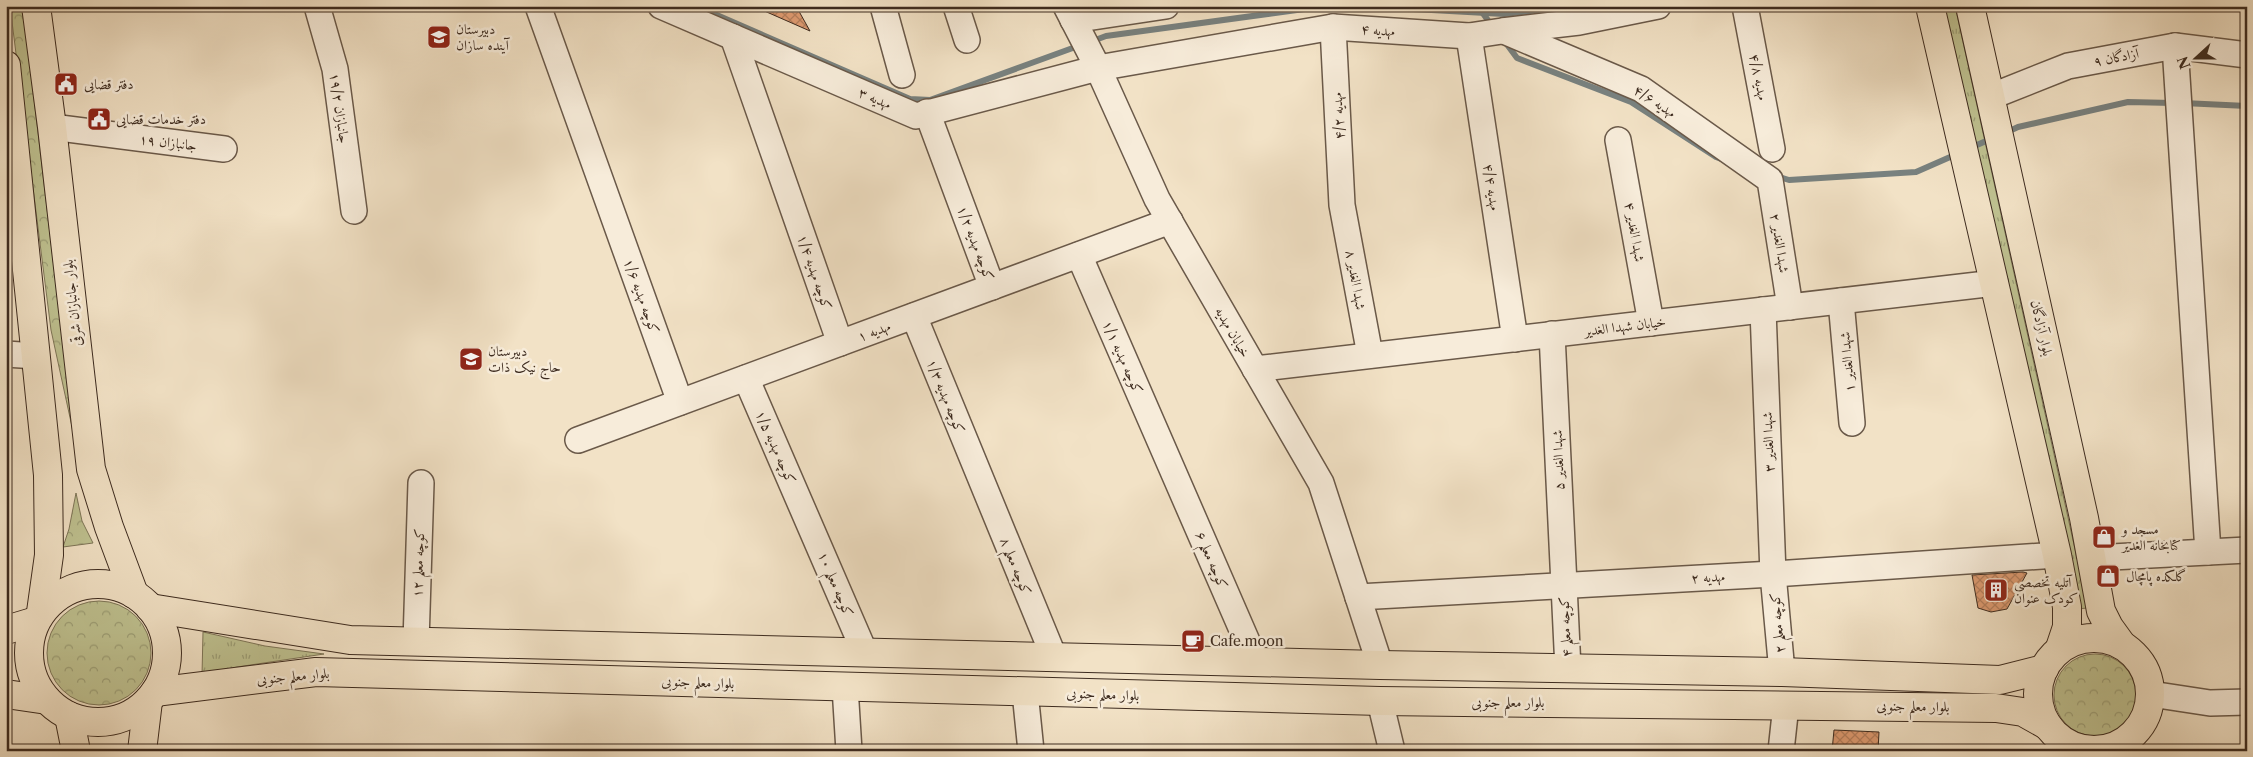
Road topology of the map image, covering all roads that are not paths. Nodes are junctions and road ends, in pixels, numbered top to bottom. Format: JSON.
{"nodes":[{"id":1,"x":36,"y":6,"type":"edge"},
{"id":2,"x":317,"y":6,"type":"edge"},
{"id":3,"x":538,"y":6,"type":"edge"},
{"id":4,"x":661,"y":6,"type":"edge"},
{"id":5,"x":882,"y":6,"type":"edge"},
{"id":6,"x":956,"y":6,"type":"edge"},
{"id":7,"x":1166,"y":6,"type":"edge"},
{"id":8,"x":1658,"y":6,"type":"edge"},
{"id":9,"x":1745,"y":6,"type":"edge"},
{"id":10,"x":1930,"y":6,"type":"edge"},
{"id":11,"x":1970,"y":6,"type":"edge"},
{"id":12,"x":1069,"y":13,"type":"edge"},
{"id":13,"x":1333,"y":27,"type":"junction"},
{"id":14,"x":1502,"y":30,"type":"junction"},
{"id":15,"x":1469,"y":36,"type":"junction"},
{"id":16,"x":733,"y":37,"type":"junction"},
{"id":17,"x":968,"y":40,"type":"dead end"},
{"id":18,"x":2175,"y":46,"type":"junction"},
{"id":19,"x":2247,"y":55,"type":"edge"},
{"id":20,"x":6,"y":66,"type":"edge"},
{"id":21,"x":1098,"y":68,"type":"junction"},
{"id":22,"x":902,"y":75,"type":"dead end"},
{"id":23,"x":1990,"y":97,"type":"junction"},
{"id":24,"x":927,"y":112,"type":"junction"},
{"id":25,"x":52,"y":127,"type":"junction"},
{"id":26,"x":1618,"y":140,"type":"dead end"},
{"id":27,"x":224,"y":149,"type":"dead end"},
{"id":28,"x":1772,"y":149,"type":"dead end"},
{"id":29,"x":1770,"y":180,"type":"joint"},
{"id":30,"x":1342,"y":205,"type":"joint"},
{"id":31,"x":354,"y":210,"type":"dead end"},
{"id":32,"x":1170,"y":221,"type":"junction"},
{"id":33,"x":1079,"y":255,"type":"junction"},
{"id":34,"x":1995,"y":283,"type":"junction"},
{"id":35,"x":992,"y":287,"type":"junction"},
{"id":36,"x":1841,"y":301,"type":"junction"},
{"id":37,"x":1790,"y":307,"type":"junction"},
{"id":38,"x":1762,"y":310,"type":"junction"},
{"id":39,"x":914,"y":316,"type":"junction"},
{"id":40,"x":1651,"y":323,"type":"junction"},
{"id":41,"x":1552,"y":334,"type":"junction"},
{"id":42,"x":1515,"y":339,"type":"junction"},
{"id":43,"x":840,"y":343,"type":"junction"},
{"id":44,"x":6,"y":354,"type":"edge"},
{"id":45,"x":1370,"y":355,"type":"junction"},
{"id":46,"x":36,"y":356,"type":"junction"},
{"id":47,"x":1255,"y":369,"type":"junction"},
{"id":48,"x":746,"y":378,"type":"junction"},
{"id":49,"x":680,"y":402,"type":"junction"},
{"id":50,"x":1852,"y":423,"type":"dead end"},
{"id":51,"x":578,"y":440,"type":"dead end"},
{"id":52,"x":1168,"y":458,"type":"joint"},
{"id":53,"x":91,"y":469,"type":"junction"},
{"id":54,"x":48,"y":475,"type":"junction"},
{"id":55,"x":979,"y":476,"type":"joint"},
{"id":56,"x":421,"y":483,"type":"dead end"},
{"id":57,"x":806,"y":515,"type":"joint"},
{"id":58,"x":2247,"y":550,"type":"edge"},
{"id":59,"x":2208,"y":552,"type":"junction"},
{"id":60,"x":2057,"y":556,"type":"junction"},
{"id":61,"x":2092,"y":558,"type":"junction"},
{"id":62,"x":1773,"y":574,"type":"junction"},
{"id":63,"x":1563,"y":585,"type":"junction"},
{"id":64,"x":1358,"y":597,"type":"junction"},
{"id":65,"x":142,"y":601,"type":"junction"},
{"id":66,"x":38,"y":617,"type":"junction"},
{"id":67,"x":6,"y":630,"type":"edge"},
{"id":68,"x":416,"y":642,"type":"junction"},
{"id":69,"x":2122,"y":645,"type":"junction"},
{"id":70,"x":2060,"y":648,"type":"junction"},
{"id":71,"x":866,"y":653,"type":"junction"},
{"id":72,"x":1054,"y":657,"type":"junction"},
{"id":73,"x":1256,"y":662,"type":"junction"},
{"id":74,"x":1380,"y":666,"type":"junction"},
{"id":75,"x":1568,"y":669,"type":"junction"},
{"id":76,"x":2044,"y":669,"type":"junction"},
{"id":77,"x":1642,"y":670,"type":"junction"},
{"id":78,"x":1782,"y":672,"type":"junction"},
{"id":79,"x":845,"y":687,"type":"junction"},
{"id":80,"x":1025,"y":692,"type":"junction"},
{"id":81,"x":6,"y":694,"type":"edge"},
{"id":82,"x":2150,"y":694,"type":"junction"},
{"id":83,"x":152,"y":697,"type":"junction"},
{"id":84,"x":47,"y":700,"type":"junction"},
{"id":85,"x":1380,"y":701,"type":"junction"},
{"id":86,"x":2247,"y":702,"type":"edge"},
{"id":87,"x":1642,"y":703,"type":"junction"},
{"id":88,"x":1786,"y":704,"type":"junction"},
{"id":89,"x":69,"y":716,"type":"junction"},
{"id":90,"x":2061,"y":739,"type":"edge"},
{"id":91,"x":2126,"y":745,"type":"edge"},
{"id":92,"x":76,"y":751,"type":"edge"},
{"id":93,"x":142,"y":751,"type":"edge"},
{"id":94,"x":849,"y":751,"type":"edge"},
{"id":95,"x":1032,"y":751,"type":"edge"},
{"id":96,"x":1392,"y":751,"type":"edge"},
{"id":97,"x":1781,"y":751,"type":"edge"}],
"edges":[{"from":1,"to":25,"type":"main road","name":"بلوار جانبازان شرقی"},
{"from":2,"to":31,"type":"street","name":"جانبازان ۱۹/۲"},
{"from":3,"to":49,"type":"street","name":"کوچه مهدیه ۱/۶"},
{"from":4,"to":16,"type":"street","name":"مهدیه ۳"},
{"from":5,"to":22,"type":"street"},
{"from":6,"to":17,"type":"street"},
{"from":7,"to":12,"type":"street"},
{"from":8,"to":14,"type":"street","name":"مهدیه ۴"},
{"from":9,"to":28,"type":"street","name":"مهدیه ۴/۸"},
{"from":10,"to":34,"type":"main road"},
{"from":11,"to":23,"type":"main road","name":"بلوار آزادگان"},
{"from":12,"to":21,"type":"street","name":"خیابان مهدیه"},
{"from":13,"to":15,"type":"street","name":"مهدیه ۴"},
{"from":13,"to":21,"type":"street","name":"مهدیه ۴"},
{"from":13,"to":30,"type":"street","name":"مهدیه ۴/۲"},
{"from":14,"to":15,"type":"street","name":"مهدیه ۴"},
{"from":14,"to":29,"type":"street","name":"مهدیه ۴/۶"},
{"from":15,"to":42,"type":"street","name":"مهدیه ۴/۴"},
{"from":16,"to":24,"type":"street","name":"مهدیه ۳"},
{"from":16,"to":43,"type":"street","name":"کوچه مهدیه ۱/۴"},
{"from":18,"to":19,"type":"street","name":"آزادگان ۹"},
{"from":18,"to":23,"type":"street","name":"آزادگان ۹"},
{"from":18,"to":59,"type":"street"},
{"from":20,"to":46,"type":"main road"},
{"from":21,"to":24,"type":"street","name":"مهدیه ۳"},
{"from":21,"to":32,"type":"street","name":"خیابان مهدیه"},
{"from":23,"to":61,"type":"main road","name":"بلوار آزادگان"},
{"from":24,"to":35,"type":"street","name":"کوچه مهدیه ۱/۲"},
{"from":25,"to":27,"type":"street","name":"جانبازان ۱۹"},
{"from":25,"to":53,"type":"main road","name":"بلوار جانبازان شرقی"},
{"from":26,"to":40,"type":"street","name":"شهدا الغدیر ۴"},
{"from":29,"to":37,"type":"street","name":"شهدا الغدیر ۲"},
{"from":30,"to":45,"type":"street","name":"شهدا الغدیر ۸"},
{"from":32,"to":33,"type":"street","name":"مهدیه ۱"},
{"from":32,"to":47,"type":"street","name":"خیابان مهدیه"},
{"from":33,"to":35,"type":"street","name":"مهدیه ۱"},
{"from":33,"to":52,"type":"street","name":"کوچه مهدیه ۱/۱"},
{"from":34,"to":36,"type":"street","name":"خیابان شهدا الغدیر"},
{"from":34,"to":60,"type":"main road"},
{"from":35,"to":39,"type":"street","name":"مهدیه ۱"},
{"from":36,"to":37,"type":"street","name":"خیابان شهدا الغدیر"},
{"from":36,"to":50,"type":"street","name":"شهدا الغدیر ۱"},
{"from":37,"to":38,"type":"street","name":"خیابان شهدا الغدیر"},
{"from":38,"to":40,"type":"street","name":"خیابان شهدا الغدیر"},
{"from":38,"to":62,"type":"street","name":"شهدا الغدیر ۳"},
{"from":39,"to":43,"type":"street","name":"مهدیه ۱"},
{"from":39,"to":55,"type":"street","name":"کوچه مهدیه ۱/۳"},
{"from":40,"to":41,"type":"street","name":"خیابان شهدا الغدیر"},
{"from":41,"to":42,"type":"street","name":"خیابان شهدا الغدیر"},
{"from":41,"to":63,"type":"street","name":"شهدا الغدیر ۵"},
{"from":42,"to":45,"type":"street","name":"خیابان شهدا الغدیر"},
{"from":43,"to":48,"type":"street","name":"مهدیه ۱"},
{"from":44,"to":46,"type":"street"},
{"from":45,"to":47,"type":"street","name":"خیابان شهدا الغدیر"},
{"from":46,"to":54,"type":"main road"},
{"from":47,"to":64,"type":"street","name":"خیابان مهدیه"},
{"from":48,"to":49,"type":"street","name":"مهدیه ۱"},
{"from":48,"to":57,"type":"street","name":"کوچه مهدیه ۱/۵"},
{"from":49,"to":51,"type":"street","name":"مهدیه ۱"},
{"from":52,"to":73,"type":"street","name":"کوچه معلم ۶"},
{"from":53,"to":54,"type":"main road"},
{"from":53,"to":65,"type":"main road","name":"بلوار جانبازان شرقی"},
{"from":54,"to":66,"type":"main road"},
{"from":55,"to":72,"type":"street","name":"کوچه معلم ۸"},
{"from":56,"to":68,"type":"street","name":"کوچه معلم ۱۲"},
{"from":57,"to":71,"type":"street","name":"کوچه معلم ۱۰"},
{"from":58,"to":59,"type":"street"},
{"from":59,"to":61,"type":"street"},
{"from":60,"to":62,"type":"street","name":"مهدیه ۲"},
{"from":60,"to":70,"type":"main road"},
{"from":61,"to":69,"type":"main road","name":"بلوار آزادگان"},
{"from":62,"to":63,"type":"street","name":"مهدیه ۲"},
{"from":62,"to":78,"type":"street","name":"کوچه معلم ۲"},
{"from":63,"to":64,"type":"street","name":"مهدیه ۲"},
{"from":63,"to":75,"type":"street","name":"کوچه معلم ۴"},
{"from":64,"to":74,"type":"street","name":"خیابان مهدیه"},
{"from":65,"to":66,"type":"main road"},
{"from":65,"to":68,"type":"main road","name":"بلوار معلم جنوبی"},
{"from":65,"to":83,"type":"main road"},
{"from":66,"to":67,"type":"main road"},
{"from":66,"to":84,"type":"main road"},
{"from":68,"to":71,"type":"main road","name":"بلوار معلم جنوبی"},
{"from":69,"to":70,"type":"main road"},
{"from":69,"to":82,"type":"main road"},
{"from":70,"to":76,"type":"main road"},
{"from":71,"to":72,"type":"main road","name":"بلوار معلم جنوبی"},
{"from":72,"to":73,"type":"main road","name":"بلوار معلم جنوبی"},
{"from":73,"to":74,"type":"main road","name":"بلوار معلم جنوبی"},
{"from":74,"to":75,"type":"main road","name":"بلوار معلم جنوبی"},
{"from":75,"to":77,"type":"main road","name":"بلوار معلم جنوبی"},
{"from":76,"to":78,"type":"main road","name":"بلوار معلم جنوبی"},
{"from":76,"to":90,"type":"main road"},
{"from":77,"to":78,"type":"main road","name":"بلوار معلم جنوبی"},
{"from":77,"to":87,"type":"main road"},
{"from":79,"to":80,"type":"main road","name":"بلوار معلم جنوبی"},
{"from":79,"to":83,"type":"main road","name":"بلوار معلم جنوبی"},
{"from":79,"to":94,"type":"street"},
{"from":80,"to":85,"type":"main road","name":"بلوار معلم جنوبی"},
{"from":80,"to":95,"type":"street"},
{"from":81,"to":84,"type":"main road"},
{"from":82,"to":86,"type":"street"},
{"from":82,"to":91,"type":"main road"},
{"from":83,"to":89,"type":"main road"},
{"from":83,"to":93,"type":"main road"},
{"from":84,"to":89,"type":"main road"},
{"from":85,"to":87,"type":"main road","name":"بلوار معلم جنوبی"},
{"from":85,"to":96,"type":"street"},
{"from":87,"to":88,"type":"main road","name":"بلوار معلم جنوبی"},
{"from":88,"to":90,"type":"main road","name":"بلوار معلم جنوبی"},
{"from":88,"to":97,"type":"street"},
{"from":89,"to":92,"type":"main road"},
{"from":90,"to":91,"type":"main road"}]}
